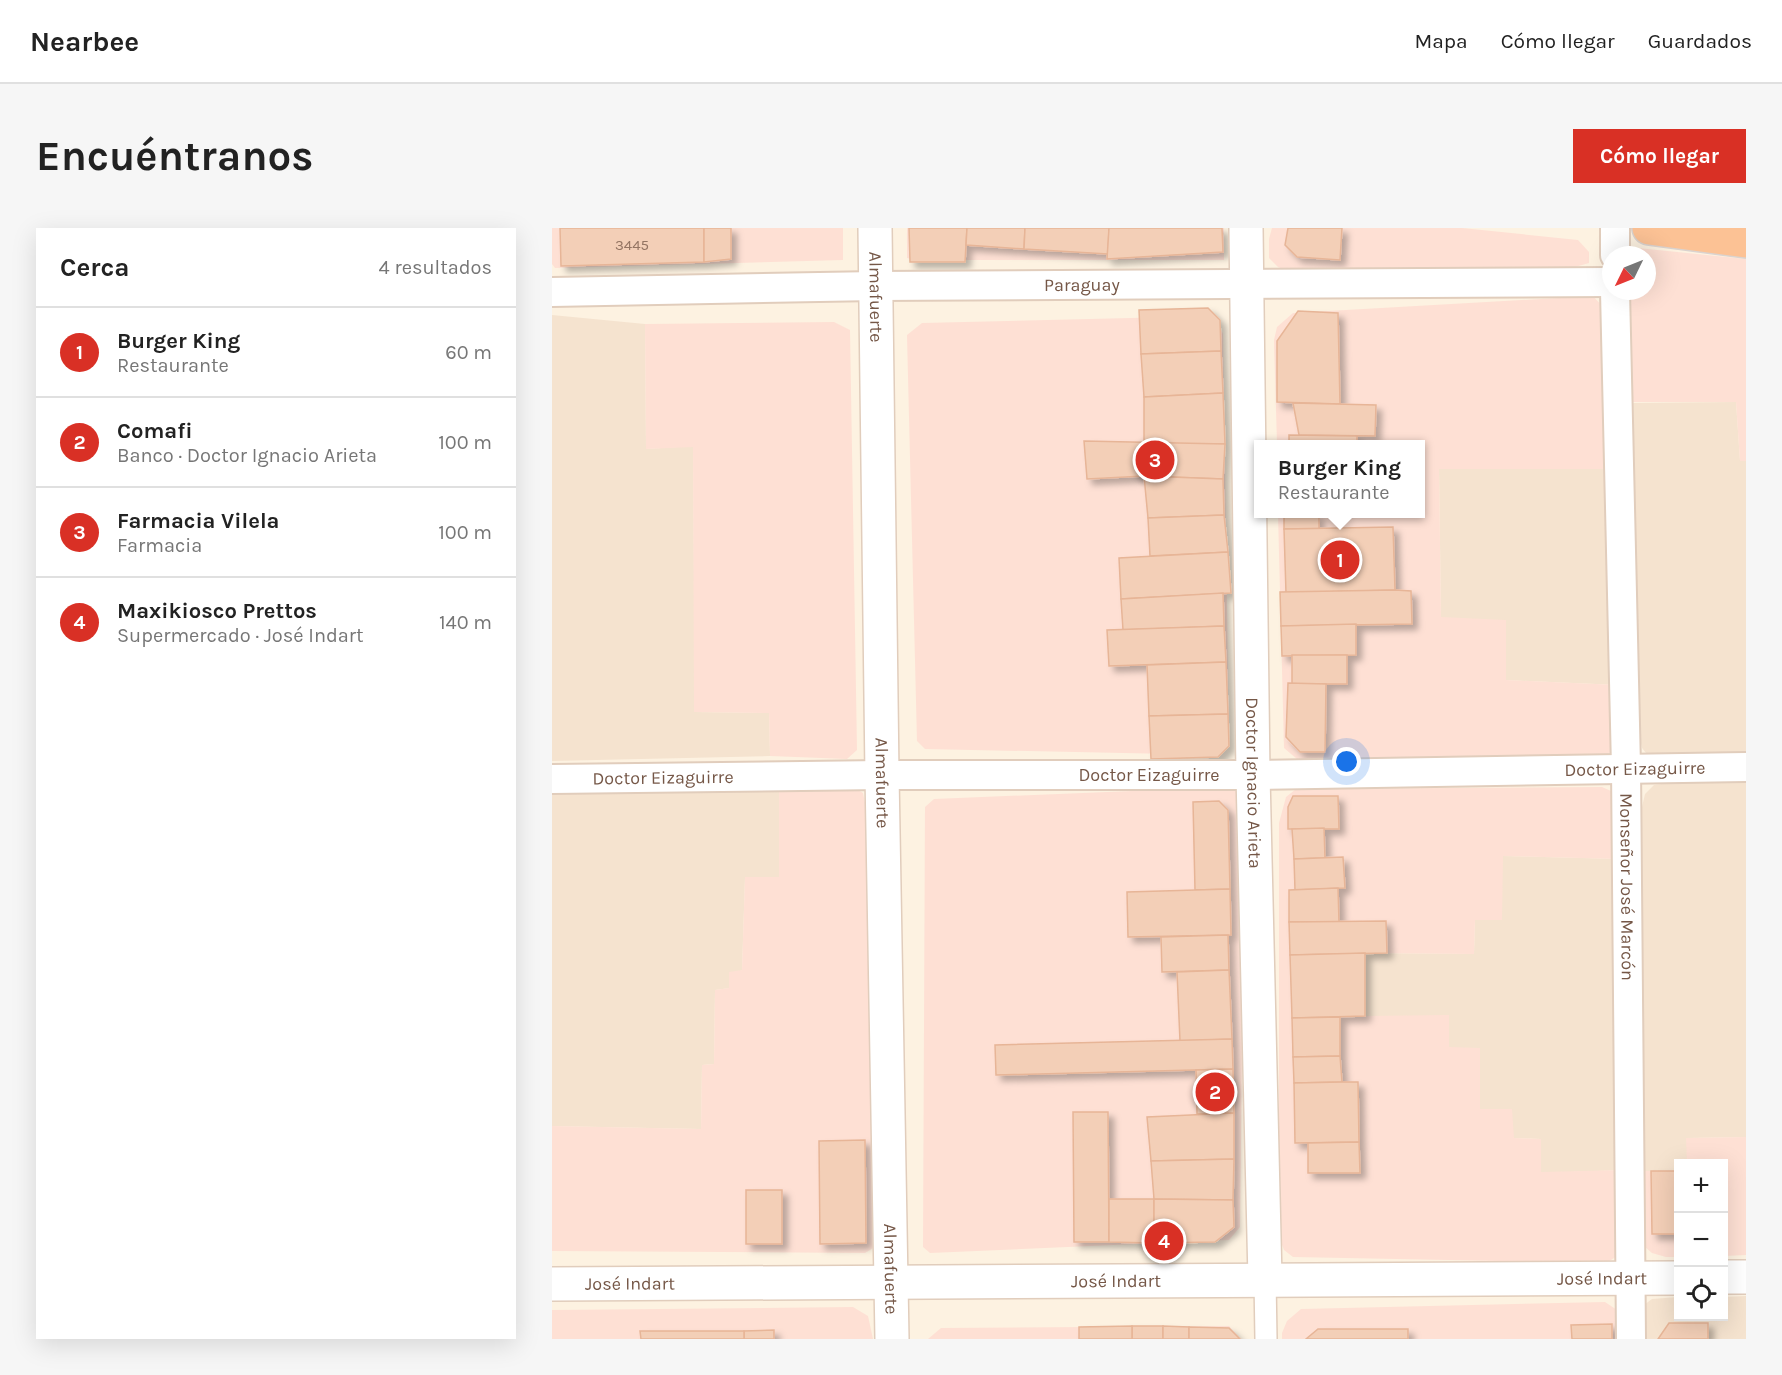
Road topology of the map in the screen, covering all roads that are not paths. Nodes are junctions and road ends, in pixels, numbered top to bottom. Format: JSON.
{"nodes":[{"id":1,"x":875,"y":228,"type":"edge"},
{"id":2,"x":1246,"y":228,"type":"edge"},
{"id":3,"x":1615,"y":228,"type":"edge"},
{"id":4,"x":1649,"y":228,"type":"edge"},
{"id":5,"x":1746,"y":241,"type":"edge"},
{"id":6,"x":1615,"y":246,"type":"edge"},
{"id":7,"x":1602,"y":282,"type":"edge"},
{"id":8,"x":1246,"y":284,"type":"junction"},
{"id":9,"x":876,"y":286,"type":"junction"},
{"id":10,"x":552,"y":292,"type":"edge"},
{"id":11,"x":1615,"y":300,"type":"edge"},
{"id":12,"x":1626,"y":767,"type":"junction"},
{"id":13,"x":1746,"y":767,"type":"edge"},
{"id":14,"x":882,"y":775,"type":"junction"},
{"id":15,"x":1253,"y":775,"type":"junction"},
{"id":16,"x":552,"y":779,"type":"edge"},
{"id":17,"x":1728,"y":1277,"type":"edge"},
{"id":18,"x":1746,"y":1277,"type":"edge"},
{"id":19,"x":1674,"y":1278,"type":"edge"},
{"id":20,"x":1265,"y":1279,"type":"junction"},
{"id":21,"x":1630,"y":1279,"type":"junction"},
{"id":22,"x":890,"y":1281,"type":"junction"},
{"id":23,"x":552,"y":1284,"type":"edge"},
{"id":24,"x":892,"y":1339,"type":"edge"},
{"id":25,"x":1266,"y":1339,"type":"edge"},
{"id":26,"x":1631,"y":1339,"type":"edge"}],
"edges":[{"from":1,"to":9,"type":"street","name":"Almafuerte"},
{"from":2,"to":8,"type":"street","name":"Doctor Ignacio Arieta"},
{"from":3,"to":6,"type":"street"},
{"from":4,"to":5,"type":"highway"},
{"from":7,"to":8,"type":"street","name":"Paraguay"},
{"from":8,"to":9,"type":"street","name":"Paraguay"},
{"from":8,"to":15,"type":"street","name":"Doctor Ignacio Arieta"},
{"from":9,"to":10,"type":"street","name":"Paraguay"},
{"from":9,"to":14,"type":"street","name":"Almafuerte"},
{"from":11,"to":12,"type":"street","name":"Monseñor José Marcón"},
{"from":12,"to":13,"type":"street","name":"Doctor Eizaguirre"},
{"from":12,"to":15,"type":"street","name":"Doctor Eizaguirre"},
{"from":12,"to":21,"type":"street","name":"Monseñor José Marcón"},
{"from":14,"to":15,"type":"street","name":"Doctor Eizaguirre"},
{"from":14,"to":16,"type":"street","name":"Doctor Eizaguirre"},
{"from":14,"to":22,"type":"street","name":"Almafuerte"},
{"from":15,"to":20,"type":"street","name":"Doctor Ignacio Arieta"},
{"from":17,"to":18,"type":"street"},
{"from":19,"to":21,"type":"street","name":"José Indart"},
{"from":20,"to":21,"type":"street","name":"José Indart"},
{"from":20,"to":22,"type":"street","name":"José Indart"},
{"from":20,"to":25,"type":"street","name":"Doctor Ignacio Arieta"},
{"from":21,"to":26,"type":"street","name":"Monseñor José Marcón"},
{"from":22,"to":23,"type":"street","name":"José Indart"},
{"from":22,"to":24,"type":"street","name":"Almafuerte"}]}
